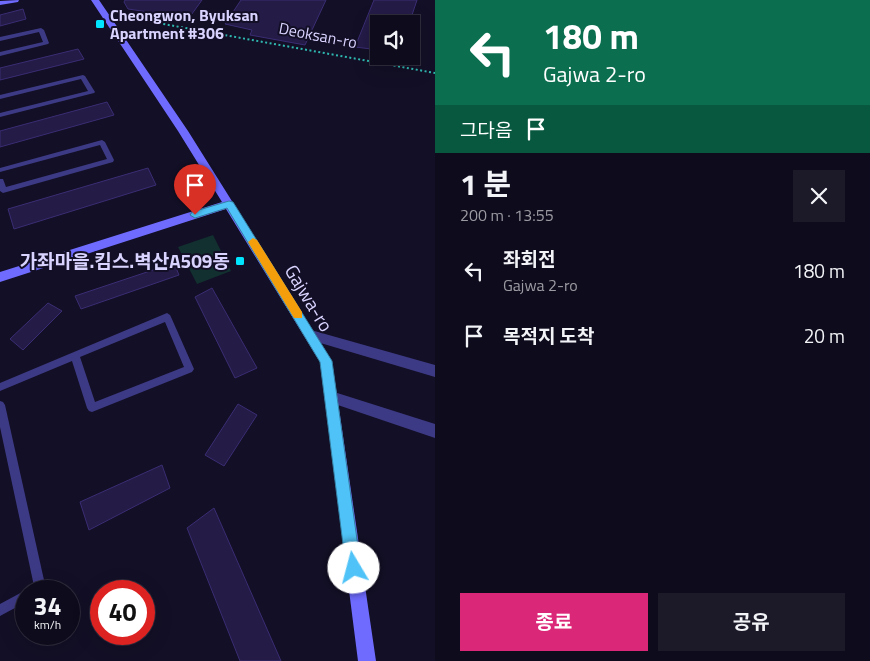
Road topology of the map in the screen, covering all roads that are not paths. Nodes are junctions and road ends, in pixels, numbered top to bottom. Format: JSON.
{"nodes":[{"id":1,"x":14,"y":0,"type":"edge"},
{"id":2,"x":95,"y":0,"type":"edge"},
{"id":3,"x":0,"y":3,"type":"edge"},
{"id":4,"x":0,"y":39,"type":"edge"},
{"id":5,"x":0,"y":54,"type":"edge"},
{"id":6,"x":0,"y":98,"type":"edge"},
{"id":7,"x":0,"y":115,"type":"edge"},
{"id":8,"x":0,"y":170,"type":"edge"},
{"id":9,"x":0,"y":181,"type":"edge"},
{"id":10,"x":229,"y":204,"type":"junction"},
{"id":11,"x":0,"y":277,"type":"edge"},
{"id":12,"x":311,"y":336,"type":"junction"},
{"id":13,"x":74,"y":355,"type":"junction"},
{"id":14,"x":435,"y":371,"type":"edge"},
{"id":15,"x":0,"y":387,"type":"edge"},
{"id":16,"x":331,"y":397,"type":"junction"},
{"id":17,"x":0,"y":405,"type":"edge"},
{"id":18,"x":435,"y":431,"type":"edge"},
{"id":19,"x":38,"y":580,"type":"edge"},
{"id":20,"x":15,"y":602,"type":"edge"},
{"id":21,"x":0,"y":610,"type":"edge"},
{"id":22,"x":367,"y":661,"type":"edge"}],
"edges":[{"from":1,"to":3,"type":"street"},
{"from":2,"to":10,"type":"street","name":"Gajwa-ro"},
{"from":4,"to":5,"type":"lane"},
{"from":6,"to":7,"type":"lane"},
{"from":8,"to":9,"type":"lane"},
{"from":10,"to":11,"type":"street"},
{"from":10,"to":12,"type":"street","name":"Gajwa-ro"},
{"from":12,"to":14,"type":"street"},
{"from":12,"to":16,"type":"street","name":"Gajwa-ro"},
{"from":13,"to":13,"type":"lane"},
{"from":13,"to":15,"type":"lane"},
{"from":16,"to":18,"type":"street"},
{"from":16,"to":22,"type":"street","name":"Gajwa-ro"},
{"from":17,"to":19,"type":"lane"},
{"from":20,"to":21,"type":"lane"}]}
